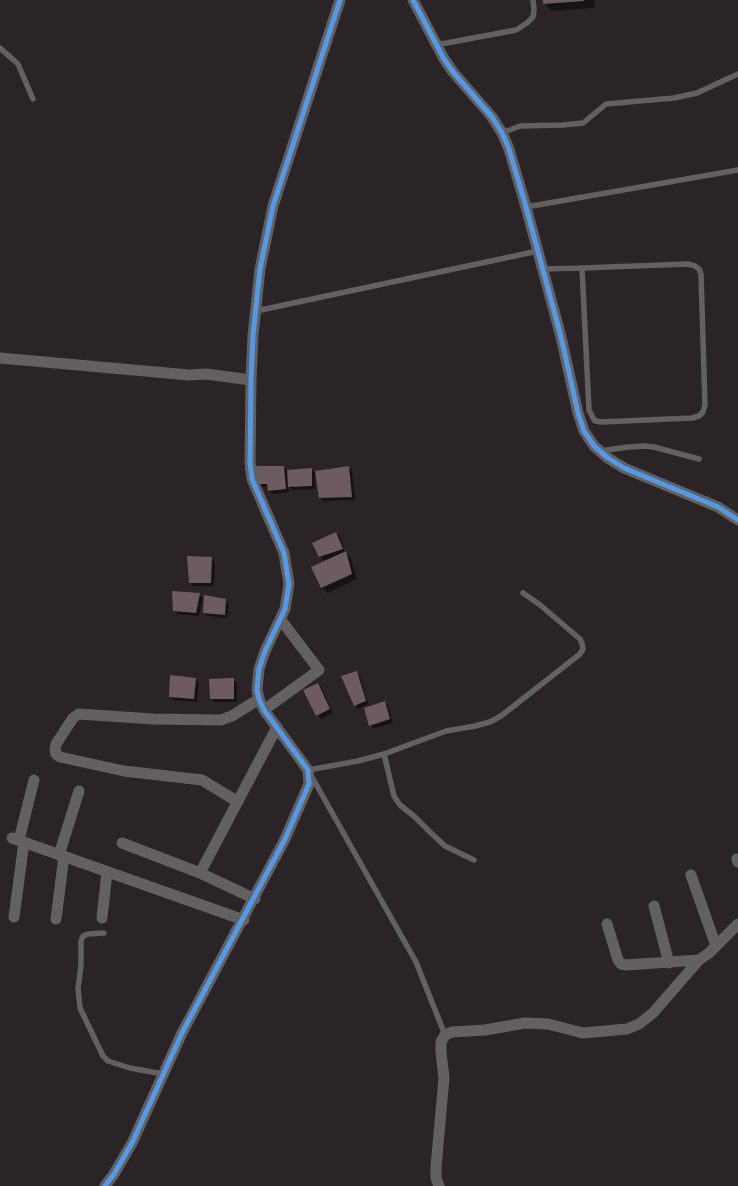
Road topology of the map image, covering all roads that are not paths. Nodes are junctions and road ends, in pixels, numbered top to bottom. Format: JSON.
{"nodes":[{"id":1,"x":340,"y":0,"type":"edge"},
{"id":2,"x":413,"y":0,"type":"edge"},
{"id":3,"x":533,"y":0,"type":"edge"},
{"id":4,"x":436,"y":45,"type":"junction"},
{"id":5,"x":0,"y":48,"type":"edge"},
{"id":6,"x":738,"y":74,"type":"edge"},
{"id":7,"x":33,"y":99,"type":"dead end"},
{"id":8,"x":502,"y":133,"type":"junction"},
{"id":9,"x":738,"y":170,"type":"edge"},
{"id":10,"x":526,"y":207,"type":"junction"},
{"id":11,"x":538,"y":251,"type":"junction"},
{"id":12,"x":582,"y":268,"type":"junction"},
{"id":13,"x":542,"y":269,"type":"junction"},
{"id":14,"x":256,"y":311,"type":"junction"},
{"id":15,"x":0,"y":358,"type":"edge"},
{"id":16,"x":251,"y":380,"type":"junction"},
{"id":17,"x":600,"y":452,"type":"junction"},
{"id":18,"x":699,"y":459,"type":"dead end"},
{"id":19,"x":738,"y":520,"type":"edge"},
{"id":20,"x":523,"y":593,"type":"dead end"},
{"id":21,"x":281,"y":620,"type":"junction"},
{"id":22,"x":261,"y":704,"type":"junction"},
{"id":23,"x":277,"y":727,"type":"junction"},
{"id":24,"x":384,"y":754,"type":"junction"},
{"id":25,"x":308,"y":770,"type":"junction"},
{"id":26,"x":34,"y":780,"type":"dead end"},
{"id":27,"x":79,"y":791,"type":"dead end"},
{"id":28,"x":238,"y":802,"type":"junction"},
{"id":29,"x":18,"y":840,"type":"junction"},
{"id":30,"x":122,"y":843,"type":"dead end"},
{"id":31,"x":62,"y":856,"type":"junction"},
{"id":32,"x":474,"y":860,"type":"dead end"},
{"id":33,"x":107,"y":872,"type":"junction"},
{"id":34,"x":200,"y":873,"type":"junction"},
{"id":35,"x":691,"y":875,"type":"dead end"},
{"id":36,"x":255,"y":899,"type":"junction"},
{"id":37,"x":654,"y":906,"type":"dead end"},
{"id":38,"x":14,"y":917,"type":"dead end"},
{"id":39,"x":102,"y":918,"type":"dead end"},
{"id":40,"x":56,"y":919,"type":"dead end"},
{"id":41,"x":244,"y":920,"type":"junction"},
{"id":42,"x":607,"y":924,"type":"dead end"},
{"id":43,"x":738,"y":924,"type":"edge"},
{"id":44,"x":104,"y":933,"type":"dead end"},
{"id":45,"x":716,"y":946,"type":"junction"},
{"id":46,"x":699,"y":960,"type":"junction"},
{"id":47,"x":669,"y":963,"type":"junction"},
{"id":48,"x":445,"y":1035,"type":"junction"},
{"id":49,"x":163,"y":1074,"type":"junction"},
{"id":50,"x":105,"y":1186,"type":"edge"},
{"id":51,"x":439,"y":1186,"type":"edge"}],
"edges":[{"from":1,"to":14,"type":"street"},
{"from":2,"to":4,"type":"street"},
{"from":3,"to":4,"type":"lane"},
{"from":4,"to":8,"type":"street"},
{"from":5,"to":7,"type":"lane"},
{"from":6,"to":8,"type":"lane"},
{"from":8,"to":10,"type":"street"},
{"from":9,"to":10,"type":"lane"},
{"from":10,"to":11,"type":"street"},
{"from":11,"to":13,"type":"street"},
{"from":11,"to":14,"type":"lane"},
{"from":12,"to":12,"type":"lane"},
{"from":12,"to":13,"type":"lane"},
{"from":13,"to":17,"type":"street"},
{"from":14,"to":16,"type":"street"},
{"from":15,"to":16,"type":"street"},
{"from":16,"to":21,"type":"street"},
{"from":17,"to":18,"type":"lane"},
{"from":17,"to":19,"type":"street"},
{"from":20,"to":24,"type":"lane"},
{"from":21,"to":22,"type":"street"},
{"from":21,"to":22,"type":"street"},
{"from":22,"to":23,"type":"street"},
{"from":22,"to":28,"type":"street"},
{"from":23,"to":25,"type":"street"},
{"from":23,"to":28,"type":"street"},
{"from":24,"to":25,"type":"lane"},
{"from":24,"to":32,"type":"lane"},
{"from":25,"to":36,"type":"street"},
{"from":25,"to":48,"type":"lane"},
{"from":26,"to":29,"type":"street"},
{"from":27,"to":31,"type":"street"},
{"from":28,"to":34,"type":"street"},
{"from":29,"to":31,"type":"street"},
{"from":29,"to":38,"type":"street"},
{"from":30,"to":34,"type":"street"},
{"from":31,"to":33,"type":"street"},
{"from":31,"to":40,"type":"street"},
{"from":33,"to":39,"type":"street"},
{"from":33,"to":41,"type":"street"},
{"from":34,"to":36,"type":"street"},
{"from":35,"to":45,"type":"street"},
{"from":36,"to":41,"type":"street"},
{"from":37,"to":47,"type":"street"},
{"from":41,"to":49,"type":"street"},
{"from":42,"to":47,"type":"street"},
{"from":43,"to":45,"type":"street"},
{"from":44,"to":49,"type":"lane"},
{"from":45,"to":46,"type":"street"},
{"from":46,"to":47,"type":"street"},
{"from":46,"to":48,"type":"street"},
{"from":48,"to":51,"type":"street"},
{"from":49,"to":50,"type":"street"}]}
